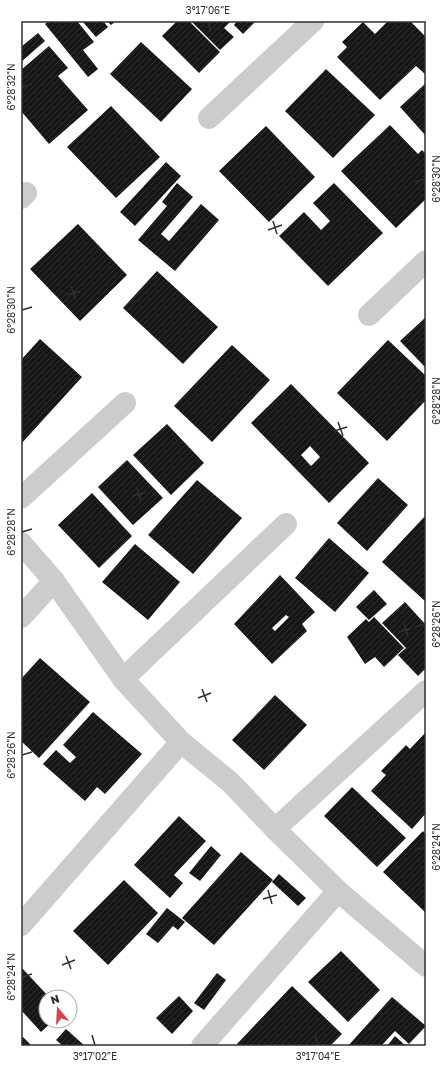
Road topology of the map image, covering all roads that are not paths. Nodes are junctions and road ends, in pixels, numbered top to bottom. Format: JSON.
{"nodes":[{"id":1,"x":313,"y":21,"type":"edge"},
{"id":2,"x":209,"y":118,"type":"dead end"},
{"id":3,"x":426,"y":261,"type":"edge"},
{"id":4,"x":369,"y":315,"type":"dead end"},
{"id":5,"x":125,"y":403,"type":"dead end"},
{"id":6,"x":21,"y":498,"type":"edge"},
{"id":7,"x":286,"y":524,"type":"dead end"},
{"id":8,"x":21,"y":543,"type":"edge"},
{"id":9,"x":54,"y":581,"type":"junction"},
{"id":10,"x":21,"y":617,"type":"edge"},
{"id":11,"x":123,"y":679,"type":"junction"},
{"id":12,"x":426,"y":691,"type":"edge"},
{"id":13,"x":181,"y":742,"type":"junction"},
{"id":14,"x":275,"y":829,"type":"junction"},
{"id":15,"x":338,"y":891,"type":"junction"},
{"id":16,"x":21,"y":925,"type":"edge"},
{"id":17,"x":426,"y":965,"type":"edge"},
{"id":18,"x":202,"y":1046,"type":"edge"}],
"edges":[{"from":1,"to":2,"type":"street"},
{"from":3,"to":4,"type":"street"},
{"from":5,"to":6,"type":"street"},
{"from":7,"to":11,"type":"street"},
{"from":8,"to":9,"type":"street"},
{"from":9,"to":10,"type":"street"},
{"from":9,"to":11,"type":"street"},
{"from":11,"to":13,"type":"street"},
{"from":12,"to":14,"type":"street"},
{"from":13,"to":14,"type":"street"},
{"from":13,"to":16,"type":"street"},
{"from":14,"to":15,"type":"street"},
{"from":15,"to":17,"type":"street"},
{"from":15,"to":18,"type":"street"}]}
